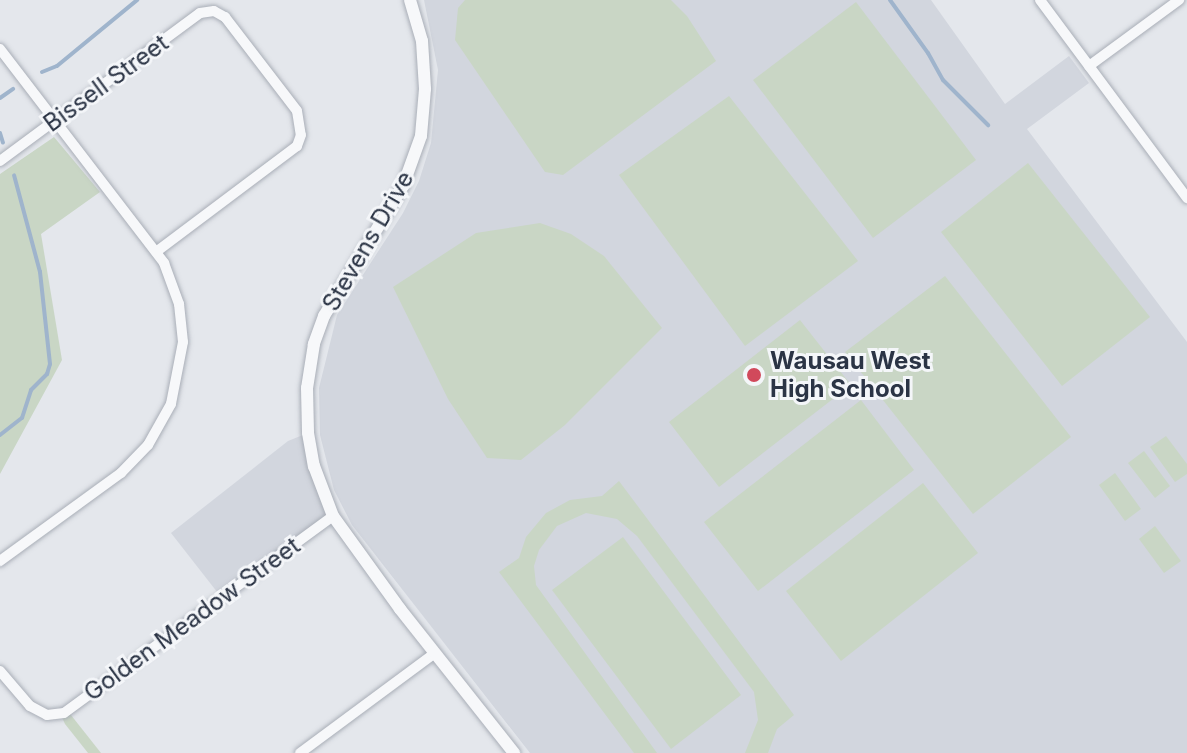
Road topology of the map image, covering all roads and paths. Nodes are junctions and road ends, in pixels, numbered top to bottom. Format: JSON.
{"nodes":[{"id":1,"x":410,"y":0,"type":"edge"},
{"id":2,"x":1040,"y":0,"type":"edge"},
{"id":3,"x":1179,"y":0,"type":"edge"},
{"id":4,"x":0,"y":49,"type":"edge"},
{"id":5,"x":1089,"y":66,"type":"junction"},
{"id":6,"x":54,"y":120,"type":"junction"},
{"id":7,"x":0,"y":161,"type":"edge"},
{"id":8,"x":1187,"y":198,"type":"edge"},
{"id":9,"x":156,"y":252,"type":"junction"},
{"id":10,"x":333,"y":516,"type":"junction"},
{"id":11,"x":0,"y":561,"type":"edge"},
{"id":12,"x":435,"y":653,"type":"junction"},
{"id":13,"x":0,"y":671,"type":"edge"},
{"id":14,"x":300,"y":753,"type":"edge"},
{"id":15,"x":514,"y":753,"type":"edge"}],
"edges":[{"from":1,"to":10,"type":"street","name":"Stevens Drive"},
{"from":2,"to":5,"type":"street"},
{"from":3,"to":5,"type":"street"},
{"from":4,"to":6,"type":"street"},
{"from":5,"to":8,"type":"street"},
{"from":6,"to":7,"type":"street","name":"Bissell Street"},
{"from":6,"to":9,"type":"street"},
{"from":6,"to":9,"type":"street","name":"Bissell Street"},
{"from":9,"to":11,"type":"street"},
{"from":10,"to":12,"type":"street","name":"Stevens Drive"},
{"from":10,"to":13,"type":"street","name":"Golden Meadow Street"},
{"from":12,"to":14,"type":"street"},
{"from":12,"to":15,"type":"street","name":"Stevens Drive"}]}
